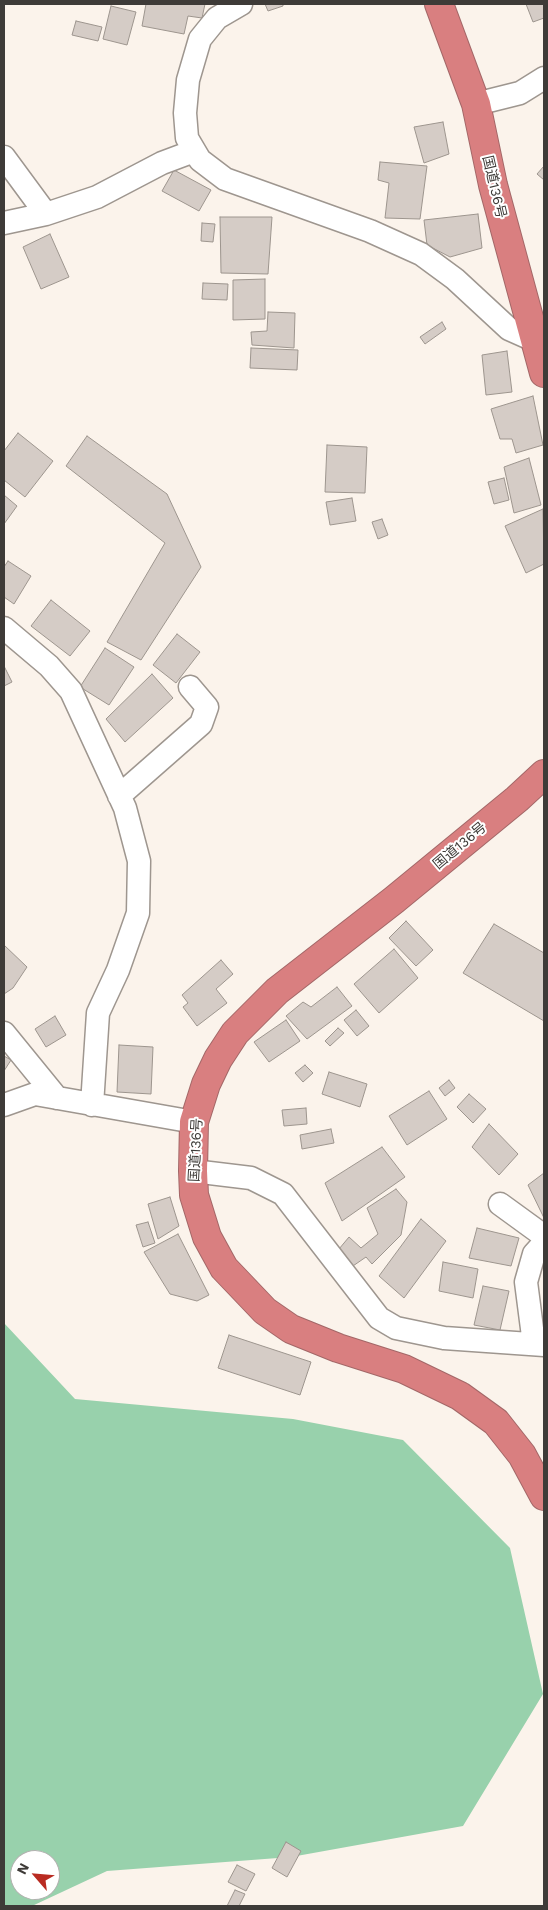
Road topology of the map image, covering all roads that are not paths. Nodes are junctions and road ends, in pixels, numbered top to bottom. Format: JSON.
{"nodes":[{"id":1,"x":241,"y":4,"type":"edge"},
{"id":2,"x":438,"y":4,"type":"edge"},
{"id":3,"x":544,"y":78,"type":"edge"},
{"id":4,"x":476,"y":104,"type":"junction"},
{"id":5,"x":194,"y":151,"type":"junction"},
{"id":6,"x":4,"y":157,"type":"edge"},
{"id":7,"x":46,"y":214,"type":"junction"},
{"id":8,"x":4,"y":223,"type":"edge"},
{"id":9,"x":536,"y":341,"type":"junction"},
{"id":10,"x":544,"y":373,"type":"edge"},
{"id":11,"x":4,"y":628,"type":"edge"},
{"id":12,"x":190,"y":687,"type":"dead end"},
{"id":13,"x":544,"y":774,"type":"edge"},
{"id":14,"x":120,"y":796,"type":"junction"},
{"id":15,"x":4,"y":1033,"type":"edge"},
{"id":16,"x":57,"y":1098,"type":"junction"},
{"id":17,"x":4,"y":1104,"type":"edge"},
{"id":18,"x":92,"y":1105,"type":"junction"},
{"id":19,"x":194,"y":1122,"type":"junction"},
{"id":20,"x":193,"y":1171,"type":"junction"},
{"id":21,"x":500,"y":1204,"type":"dead end"},
{"id":22,"x":544,"y":1236,"type":"edge"},
{"id":23,"x":544,"y":1243,"type":"edge"},
{"id":24,"x":539,"y":1345,"type":"edge"},
{"id":25,"x":544,"y":1496,"type":"edge"}],
"edges":[{"from":1,"to":5,"type":"street"},
{"from":2,"to":4,"type":"highway","name":"国道136号"},
{"from":3,"to":4,"type":"street"},
{"from":4,"to":9,"type":"highway","name":"国道136号"},
{"from":5,"to":7,"type":"street"},
{"from":5,"to":9,"type":"street"},
{"from":6,"to":7,"type":"street"},
{"from":7,"to":8,"type":"street"},
{"from":9,"to":10,"type":"highway","name":"国道136号"},
{"from":11,"to":14,"type":"street"},
{"from":12,"to":14,"type":"street"},
{"from":13,"to":19,"type":"highway","name":"国道136号"},
{"from":14,"to":18,"type":"street"},
{"from":15,"to":16,"type":"street"},
{"from":16,"to":17,"type":"street"},
{"from":16,"to":18,"type":"street"},
{"from":18,"to":19,"type":"street"},
{"from":19,"to":20,"type":"highway","name":"国道136号"},
{"from":20,"to":24,"type":"street"},
{"from":20,"to":25,"type":"highway","name":"国道136号"},
{"from":21,"to":22,"type":"street"},
{"from":23,"to":24,"type":"street"}]}
